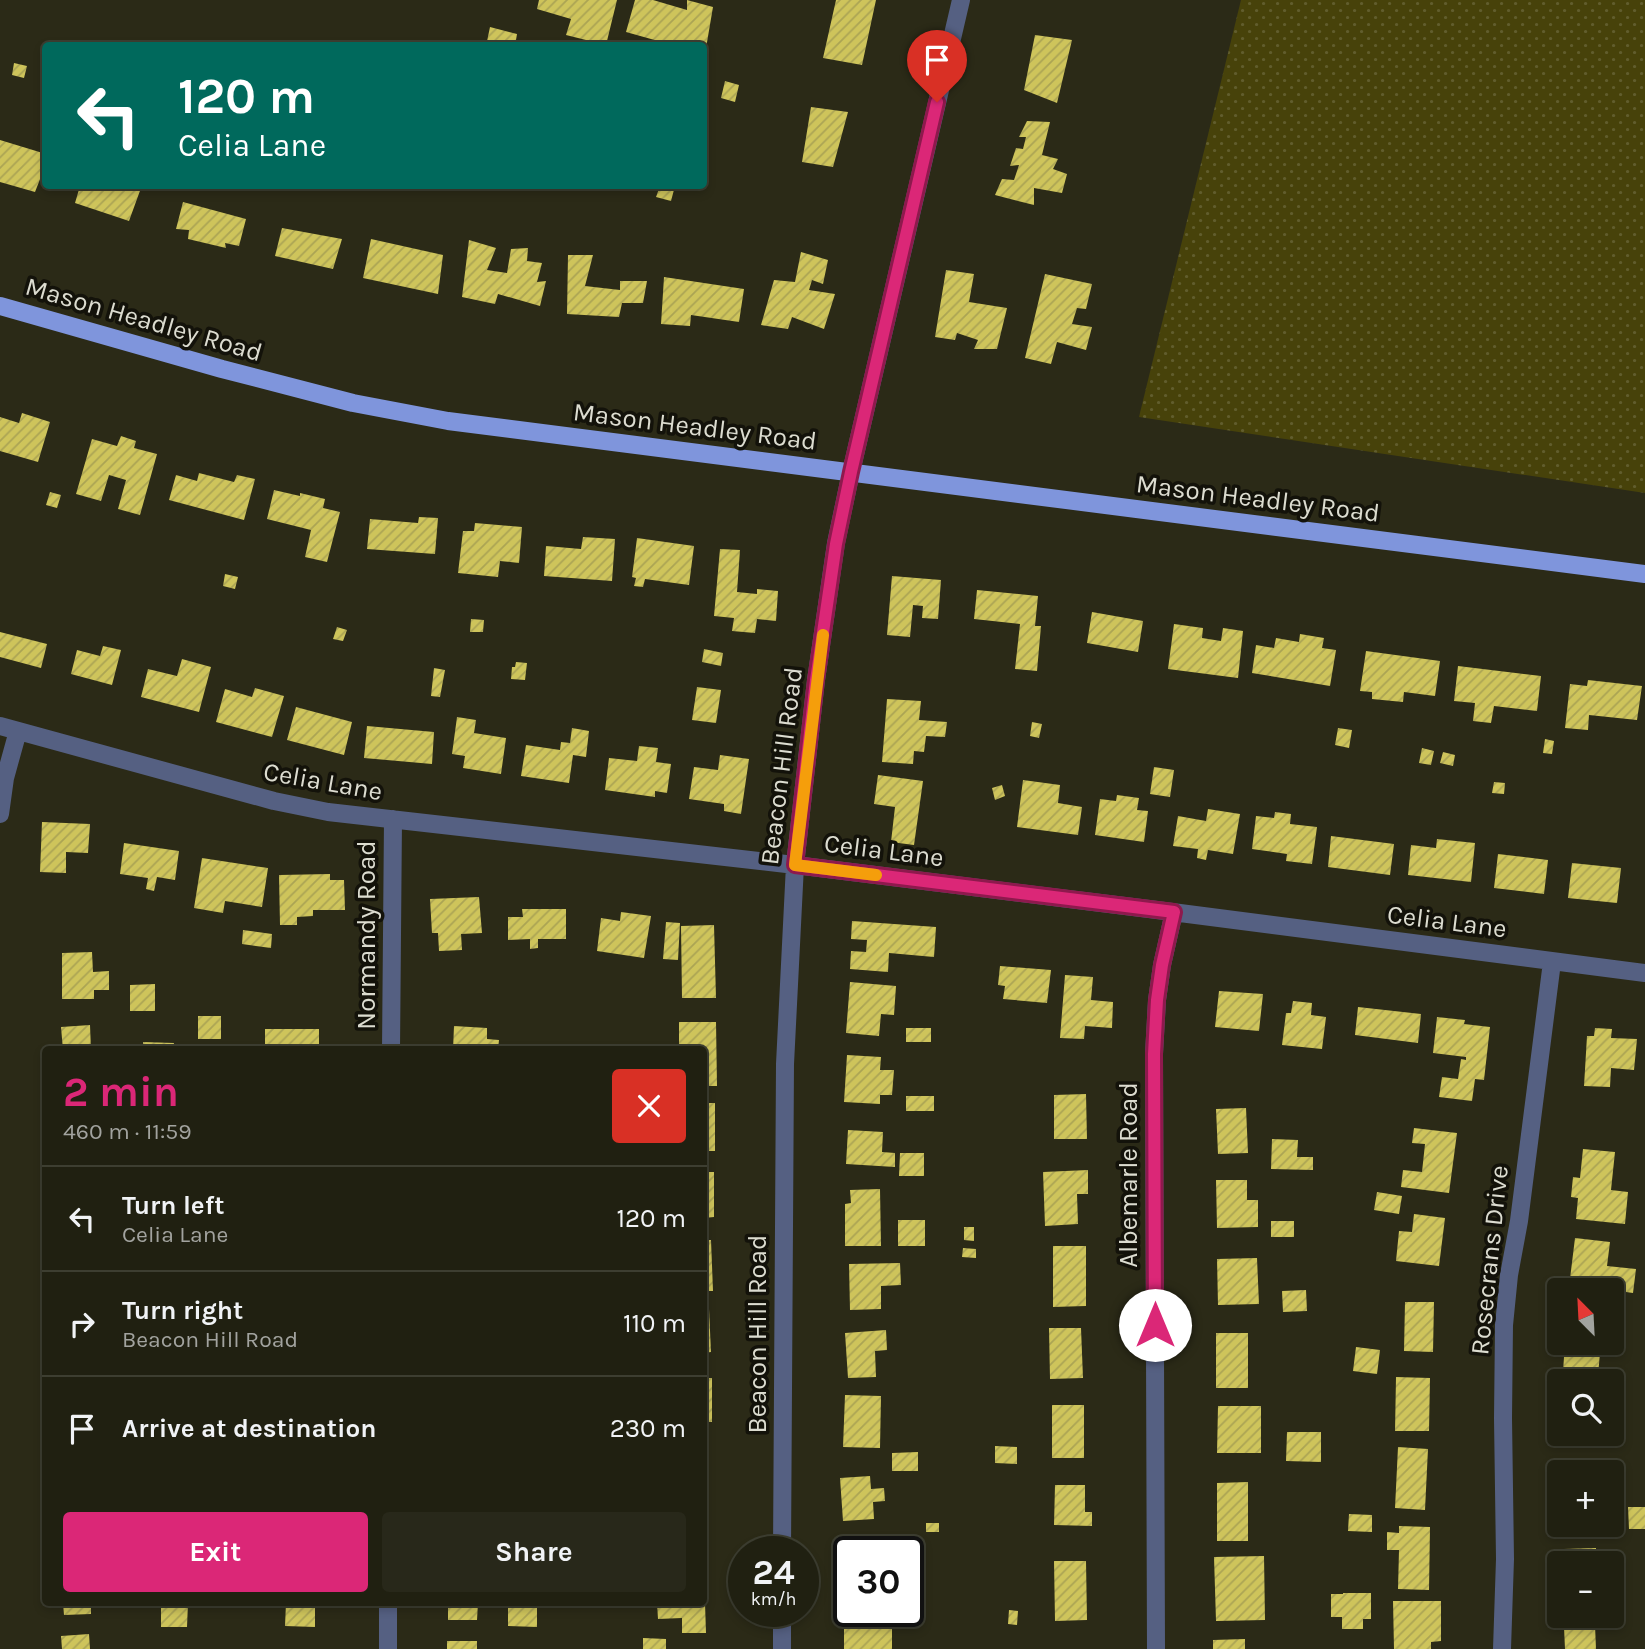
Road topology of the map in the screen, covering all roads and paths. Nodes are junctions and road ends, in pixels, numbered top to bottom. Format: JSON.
{"nodes":[{"id":1,"x":961,"y":0,"type":"edge"},
{"id":2,"x":0,"y":306,"type":"edge"},
{"id":3,"x":851,"y":472,"type":"junction"},
{"id":4,"x":1645,"y":574,"type":"edge"},
{"id":5,"x":0,"y":726,"type":"edge"},
{"id":6,"x":18,"y":731,"type":"junction"},
{"id":7,"x":0,"y":814,"type":"edge"},
{"id":8,"x":393,"y":819,"type":"junction"},
{"id":9,"x":795,"y":865,"type":"junction"},
{"id":10,"x":1174,"y":912,"type":"junction"},
{"id":11,"x":1552,"y":962,"type":"junction"},
{"id":12,"x":1645,"y":973,"type":"edge"},
{"id":13,"x":391,"y":1046,"type":"edge"},
{"id":14,"x":782,"y":1536,"type":"edge"},
{"id":15,"x":388,"y":1606,"type":"edge"},
{"id":16,"x":782,"y":1627,"type":"edge"},
{"id":17,"x":388,"y":1649,"type":"edge"},
{"id":18,"x":782,"y":1649,"type":"edge"},
{"id":19,"x":1156,"y":1649,"type":"edge"},
{"id":20,"x":1502,"y":1649,"type":"edge"}],
"edges":[{"from":1,"to":3,"type":"street","name":"Beacon Hill Road"},
{"from":2,"to":3,"type":"main road","name":"Mason Headley Road"},
{"from":3,"to":4,"type":"main road","name":"Mason Headley Road"},
{"from":3,"to":9,"type":"street","name":"Beacon Hill Road"},
{"from":5,"to":6,"type":"street","name":"Celia Lane"},
{"from":6,"to":7,"type":"street"},
{"from":6,"to":8,"type":"street","name":"Celia Lane"},
{"from":8,"to":9,"type":"street","name":"Celia Lane"},
{"from":8,"to":13,"type":"street","name":"Normandy Road"},
{"from":9,"to":10,"type":"street","name":"Celia Lane"},
{"from":9,"to":14,"type":"street","name":"Beacon Hill Road"},
{"from":10,"to":11,"type":"street","name":"Celia Lane"},
{"from":10,"to":19,"type":"street","name":"Albemarle Road"},
{"from":11,"to":12,"type":"street","name":"Celia Lane"},
{"from":11,"to":20,"type":"street","name":"Rosecrans Drive"},
{"from":15,"to":17,"type":"street"},
{"from":16,"to":18,"type":"street"}]}
